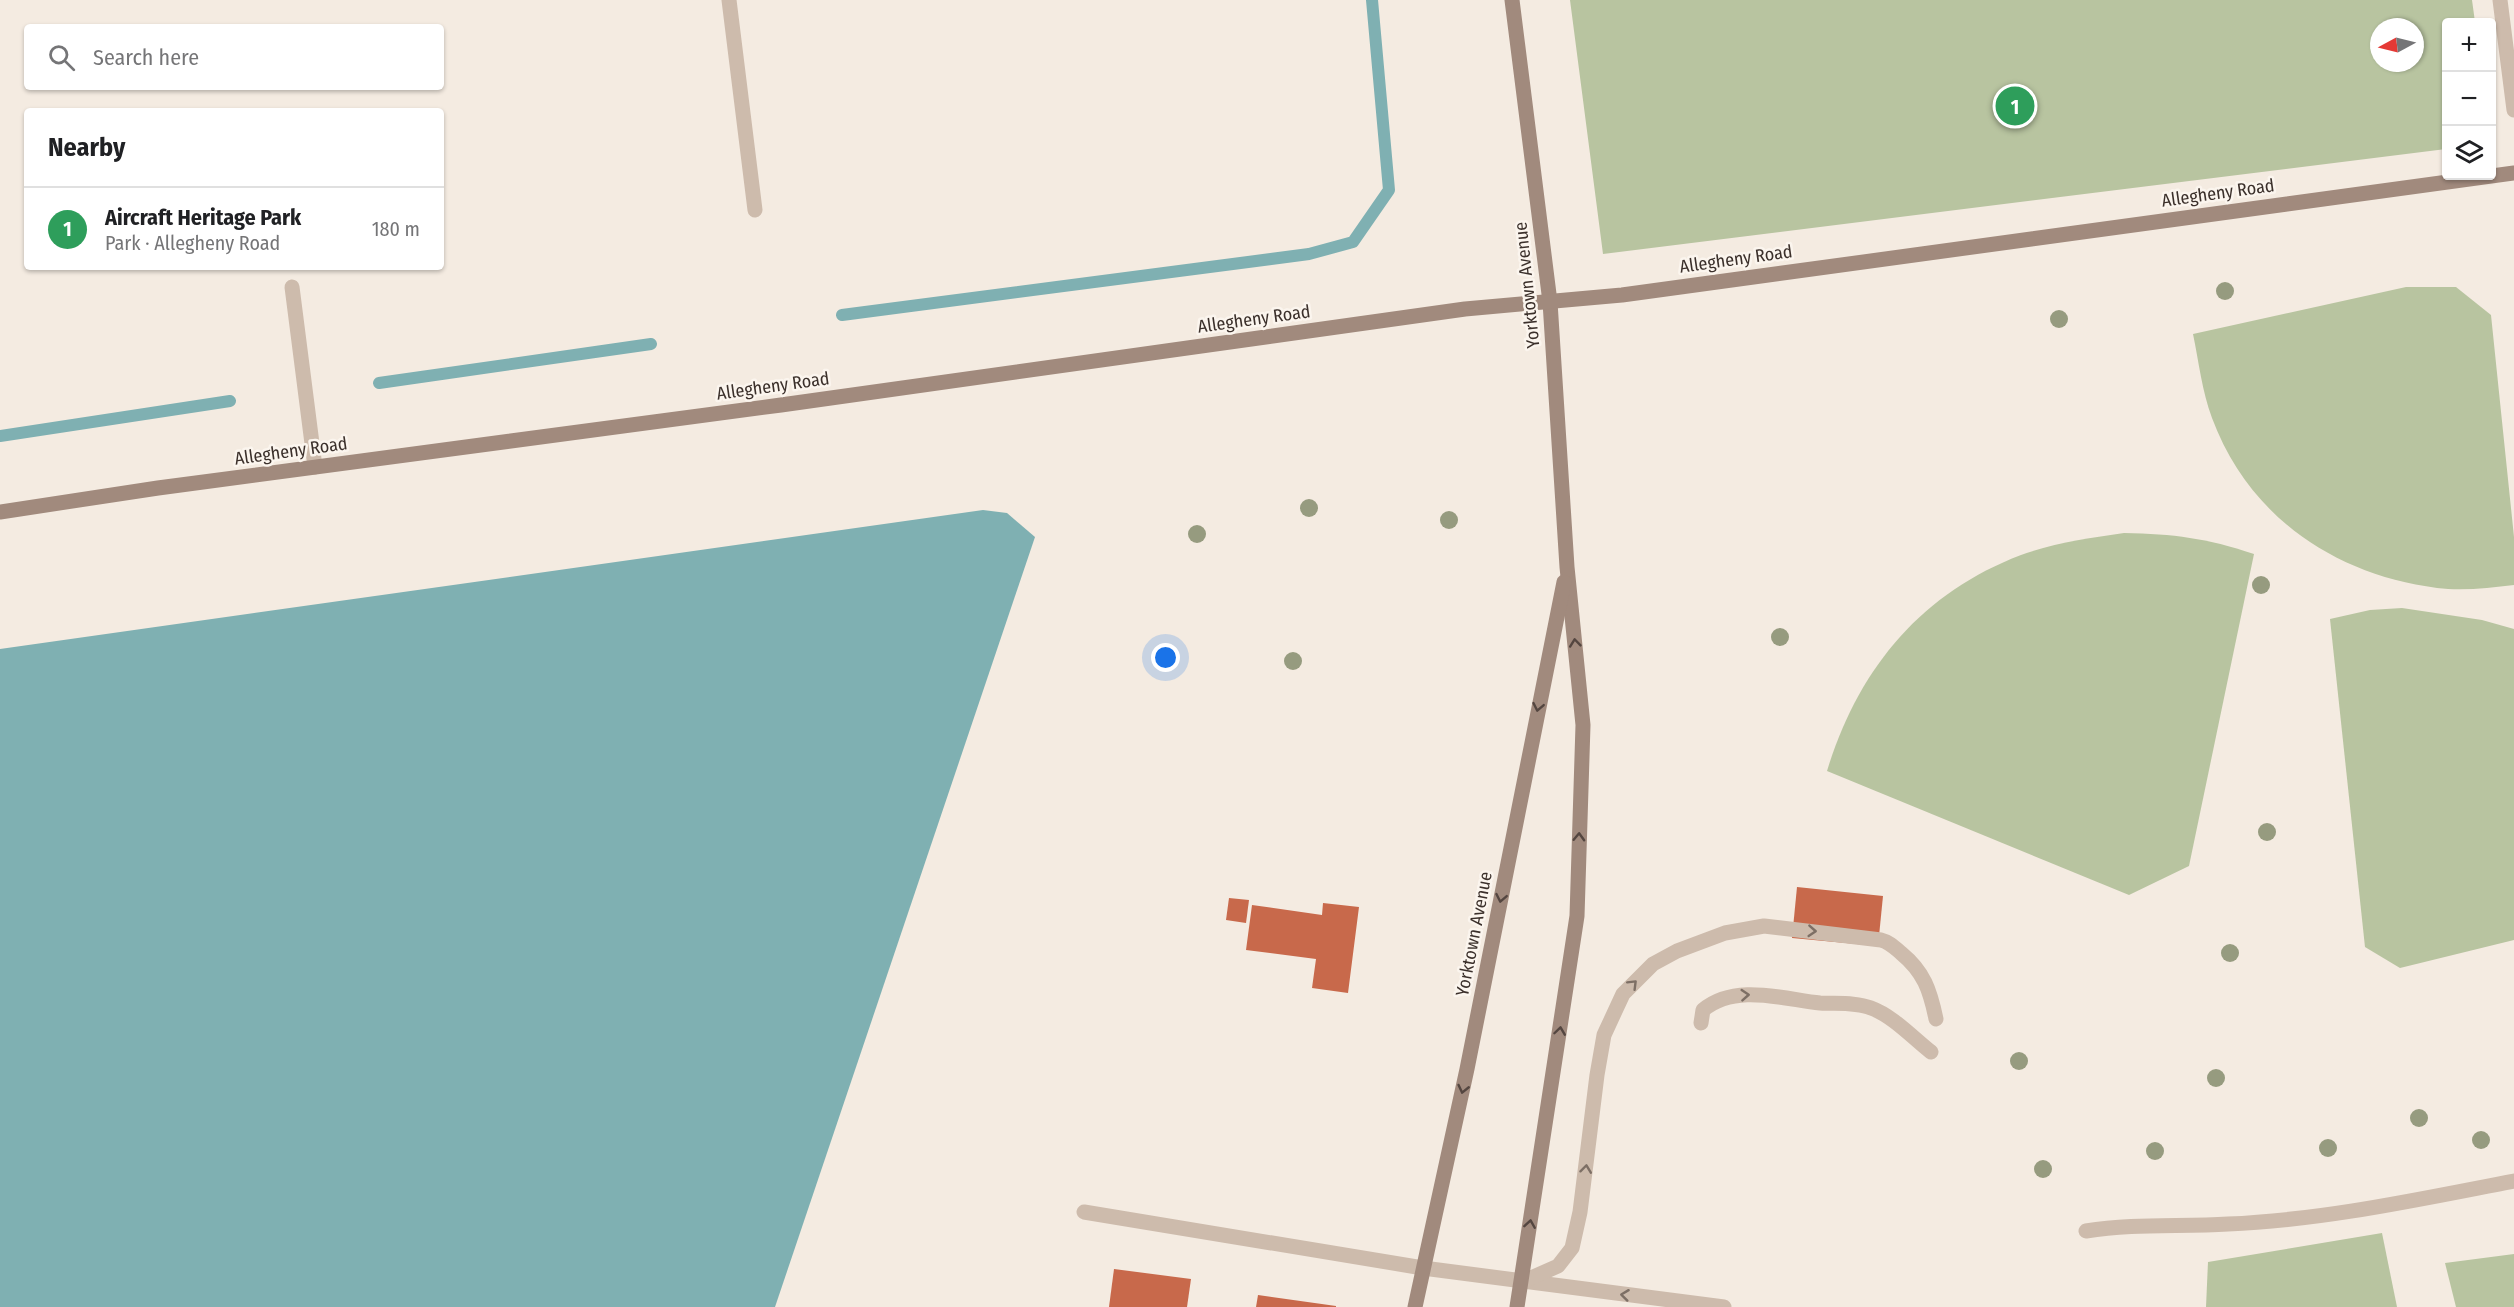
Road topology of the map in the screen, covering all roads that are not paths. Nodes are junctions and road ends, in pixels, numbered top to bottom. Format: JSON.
{"nodes":[{"id":1,"x":729,"y":0,"type":"edge"},
{"id":2,"x":1512,"y":0,"type":"edge"},
{"id":3,"x":2500,"y":0,"type":"edge"},
{"id":4,"x":2514,"y":110,"type":"edge"},
{"id":5,"x":2514,"y":173,"type":"edge"},
{"id":6,"x":755,"y":210,"type":"dead end"},
{"id":7,"x":292,"y":287,"type":"dead end"},
{"id":8,"x":1550,"y":302,"type":"junction"},
{"id":9,"x":315,"y":467,"type":"junction"},
{"id":10,"x":0,"y":512,"type":"edge"},
{"id":11,"x":1567,"y":567,"type":"junction"},
{"id":12,"x":1936,"y":1019,"type":"dead end"},
{"id":13,"x":1701,"y":1023,"type":"dead end"},
{"id":14,"x":1931,"y":1052,"type":"dead end"},
{"id":15,"x":2514,"y":1181,"type":"edge"},
{"id":16,"x":1084,"y":1212,"type":"dead end"},
{"id":17,"x":2086,"y":1231,"type":"dead end"},
{"id":18,"x":1423,"y":1268,"type":"junction"},
{"id":19,"x":1522,"y":1282,"type":"junction"},
{"id":20,"x":1415,"y":1307,"type":"edge"},
{"id":21,"x":1517,"y":1307,"type":"edge"},
{"id":22,"x":1724,"y":1307,"type":"edge"}],
"edges":[{"from":1,"to":6,"type":"street"},
{"from":2,"to":8,"type":"street","name":"Yorktown Avenue"},
{"from":3,"to":4,"type":"street"},
{"from":5,"to":8,"type":"street","name":"Allegheny Road"},
{"from":7,"to":9,"type":"street"},
{"from":8,"to":9,"type":"street","name":"Allegheny Road"},
{"from":8,"to":11,"type":"street","name":"Yorktown Avenue"},
{"from":9,"to":10,"type":"street","name":"Allegheny Road"},
{"from":11,"to":18,"type":"street","name":"Yorktown Avenue","one_way":true},
{"from":19,"to":11,"type":"street","name":"Yorktown Avenue","one_way":true},
{"from":19,"to":12,"type":"street","one_way":true},
{"from":13,"to":14,"type":"street","one_way":true},
{"from":15,"to":17,"type":"street"},
{"from":16,"to":18,"type":"street"},
{"from":18,"to":19,"type":"street"},
{"from":18,"to":20,"type":"street","name":"Yorktown Avenue"},
{"from":19,"to":21,"type":"street","name":"Yorktown Avenue"},
{"from":22,"to":19,"type":"street","one_way":true}]}
